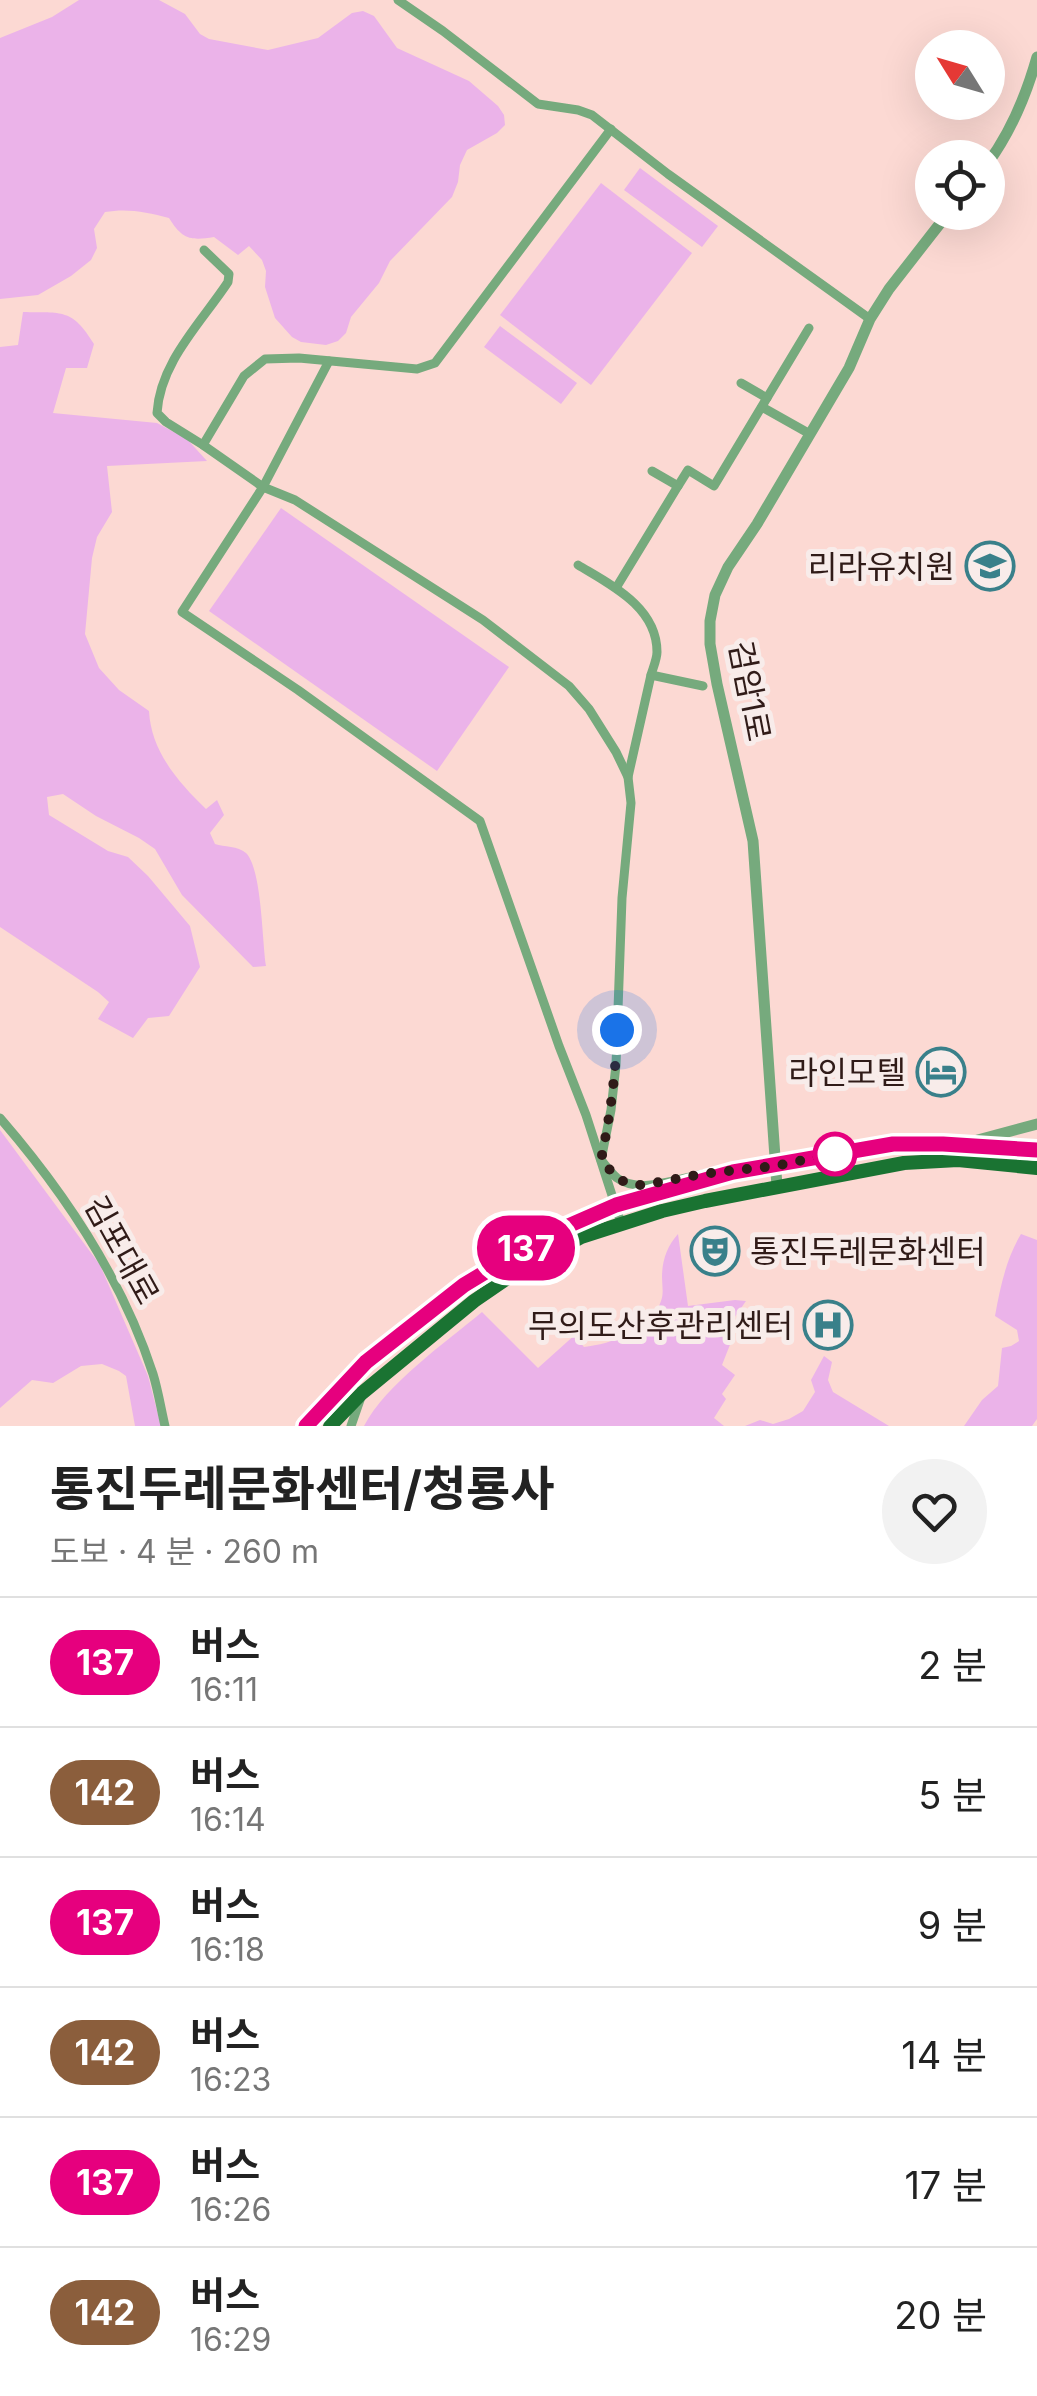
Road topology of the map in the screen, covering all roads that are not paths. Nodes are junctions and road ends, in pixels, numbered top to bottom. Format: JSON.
{"nodes":[{"id":1,"x":398,"y":0,"type":"edge"},
{"id":2,"x":1037,"y":57,"type":"edge"},
{"id":3,"x":611,"y":129,"type":"junction"},
{"id":4,"x":1004,"y":140,"type":"edge"},
{"id":5,"x":935,"y":230,"type":"edge"},
{"id":6,"x":204,"y":250,"type":"dead end"},
{"id":7,"x":870,"y":318,"type":"junction"},
{"id":8,"x":810,"y":328,"type":"dead end"},
{"id":9,"x":329,"y":360,"type":"junction"},
{"id":10,"x":741,"y":383,"type":"dead end"},
{"id":11,"x":764,"y":403,"type":"junction"},
{"id":12,"x":810,"y":434,"type":"junction"},
{"id":13,"x":204,"y":444,"type":"junction"},
{"id":14,"x":652,"y":471,"type":"dead end"},
{"id":15,"x":678,"y":486,"type":"junction"},
{"id":16,"x":263,"y":487,"type":"junction"},
{"id":17,"x":578,"y":565,"type":"dead end"},
{"id":18,"x":616,"y":588,"type":"junction"},
{"id":19,"x":651,"y":675,"type":"junction"},
{"id":20,"x":702,"y":686,"type":"dead end"},
{"id":21,"x":628,"y":777,"type":"junction"},
{"id":22,"x":0,"y":1118,"type":"edge"},
{"id":23,"x":1037,"y":1124,"type":"edge"},
{"id":24,"x":961,"y":1144,"type":"junction"},
{"id":25,"x":1037,"y":1150,"type":"edge"},
{"id":26,"x":601,"y":1160,"type":"junction"},
{"id":27,"x":775,"y":1166,"type":"junction"},
{"id":28,"x":1037,"y":1168,"type":"edge"},
{"id":29,"x":733,"y":1172,"type":"junction"},
{"id":30,"x":777,"y":1186,"type":"junction"},
{"id":31,"x":616,"y":1205,"type":"junction"},
{"id":32,"x":621,"y":1223,"type":"junction"},
{"id":33,"x":362,"y":1392,"type":"junction"},
{"id":34,"x":164,"y":1426,"type":"edge"},
{"id":35,"x":306,"y":1426,"type":"edge"},
{"id":36,"x":330,"y":1426,"type":"edge"},
{"id":37,"x":351,"y":1426,"type":"edge"}],
"edges":[{"from":1,"to":3,"type":"street"},
{"from":2,"to":4,"type":"street"},
{"from":3,"to":7,"type":"street"},
{"from":3,"to":9,"type":"street"},
{"from":5,"to":7,"type":"street","name":"검암1로"},
{"from":6,"to":13,"type":"street"},
{"from":7,"to":12,"type":"street","name":"검암1로"},
{"from":8,"to":11,"type":"street"},
{"from":9,"to":13,"type":"street"},
{"from":9,"to":16,"type":"street"},
{"from":10,"to":11,"type":"street"},
{"from":11,"to":12,"type":"street"},
{"from":11,"to":15,"type":"street"},
{"from":12,"to":27,"type":"street","name":"검암1로"},
{"from":13,"to":16,"type":"street"},
{"from":14,"to":15,"type":"street"},
{"from":15,"to":18,"type":"street"},
{"from":16,"to":21,"type":"street"},
{"from":16,"to":26,"type":"street"},
{"from":17,"to":18,"type":"street"},
{"from":18,"to":19,"type":"street"},
{"from":19,"to":20,"type":"street"},
{"from":19,"to":21,"type":"street"},
{"from":21,"to":26,"type":"street"},
{"from":22,"to":34,"type":"street","name":"김포대로"},
{"from":23,"to":24,"type":"street"},
{"from":24,"to":25,"type":"main road"},
{"from":24,"to":27,"type":"main road"},
{"from":26,"to":29,"type":"street"},
{"from":26,"to":31,"type":"street"},
{"from":27,"to":29,"type":"main road"},
{"from":27,"to":30,"type":"street","name":"검암1로"},
{"from":28,"to":30,"type":"main road"},
{"from":29,"to":31,"type":"main road"},
{"from":30,"to":32,"type":"main road"},
{"from":31,"to":32,"type":"street"},
{"from":31,"to":35,"type":"main road"},
{"from":32,"to":33,"type":"main road"},
{"from":33,"to":36,"type":"main road"},
{"from":33,"to":37,"type":"street"}]}
